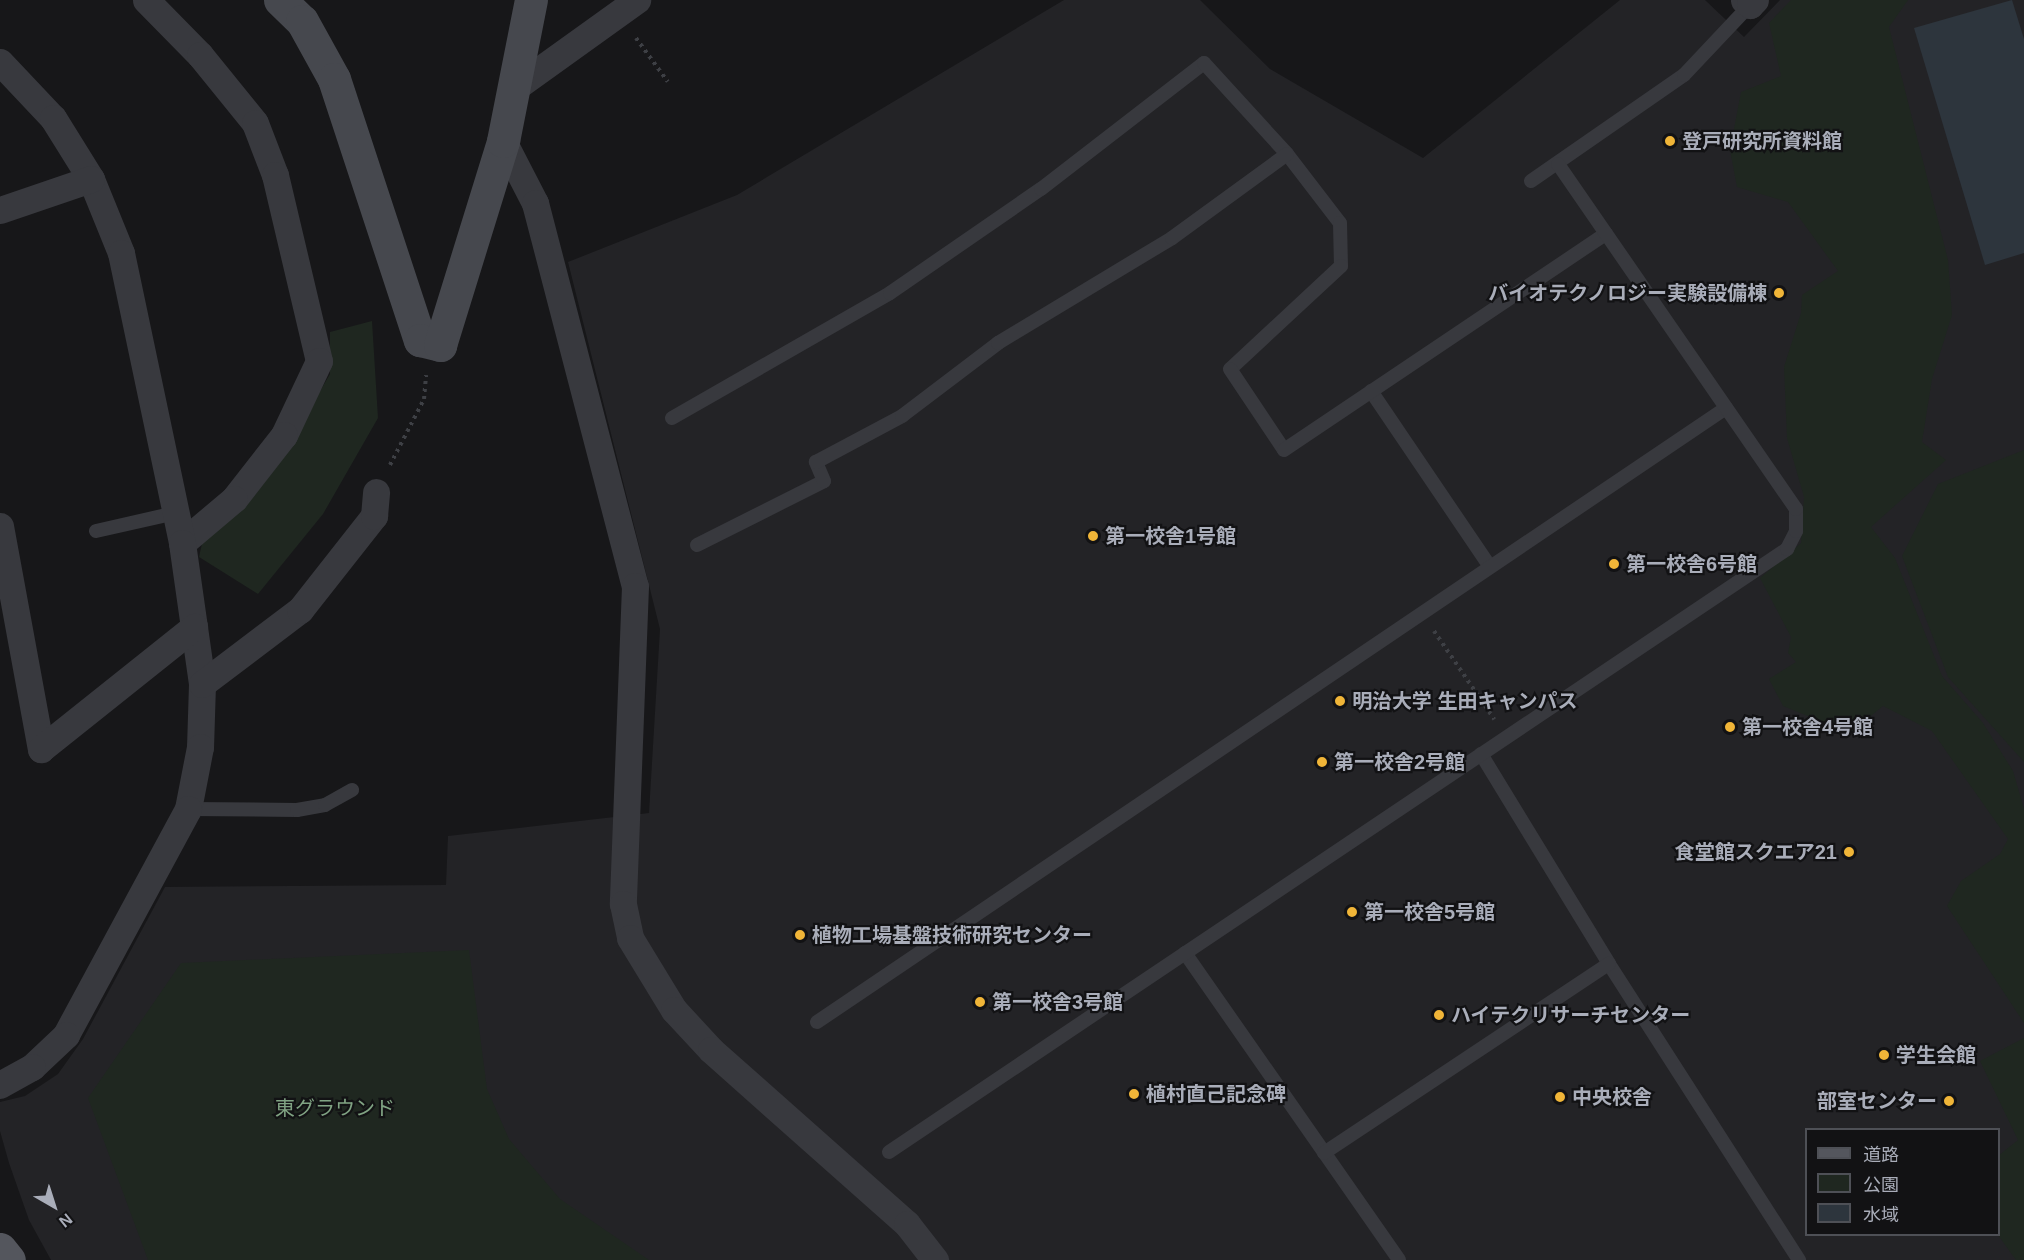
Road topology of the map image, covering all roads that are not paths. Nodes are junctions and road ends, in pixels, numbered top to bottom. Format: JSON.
{"nodes":[{"id":1,"x":146,"y":0,"type":"edge"},
{"id":2,"x":280,"y":0,"type":"edge"},
{"id":3,"x":531,"y":0,"type":"edge"},
{"id":4,"x":1749,"y":2,"type":"edge"},
{"id":5,"x":628,"y":6,"type":"edge"},
{"id":6,"x":0,"y":62,"type":"edge"},
{"id":7,"x":513,"y":89,"type":"junction"},
{"id":8,"x":503,"y":141,"type":"junction"},
{"id":9,"x":1287,"y":154,"type":"junction"},
{"id":10,"x":1558,"y":164,"type":"junction"},
{"id":11,"x":92,"y":179,"type":"junction"},
{"id":12,"x":1531,"y":181,"type":"dead end"},
{"id":13,"x":0,"y":210,"type":"edge"},
{"id":14,"x":1606,"y":234,"type":"junction"},
{"id":15,"x":1371,"y":391,"type":"junction"},
{"id":16,"x":1726,"y":408,"type":"junction"},
{"id":17,"x":672,"y":418,"type":"dead end"},
{"id":18,"x":376,"y":492,"type":"road end"},
{"id":19,"x":176,"y":513,"type":"junction"},
{"id":20,"x":0,"y":526,"type":"edge"},
{"id":21,"x":96,"y":531,"type":"dead end"},
{"id":22,"x":182,"y":543,"type":"junction"},
{"id":23,"x":697,"y":545,"type":"dead end"},
{"id":24,"x":1490,"y":567,"type":"junction"},
{"id":25,"x":194,"y":627,"type":"junction"},
{"id":26,"x":202,"y":684,"type":"junction"},
{"id":27,"x":1481,"y":754,"type":"junction"},
{"id":28,"x":352,"y":790,"type":"dead end"},
{"id":29,"x":188,"y":809,"type":"junction"},
{"id":30,"x":1185,"y":953,"type":"junction"},
{"id":31,"x":1609,"y":964,"type":"junction"},
{"id":32,"x":817,"y":1022,"type":"dead end"},
{"id":33,"x":0,"y":1085,"type":"edge"},
{"id":34,"x":889,"y":1152,"type":"dead end"},
{"id":35,"x":1324,"y":1153,"type":"junction"},
{"id":36,"x":0,"y":1249,"type":"edge"},
{"id":37,"x":9,"y":1260,"type":"edge"},
{"id":38,"x":935,"y":1260,"type":"edge"},
{"id":39,"x":1399,"y":1260,"type":"edge"},
{"id":40,"x":1799,"y":1260,"type":"edge"}],
"edges":[{"from":1,"to":22,"type":"street"},
{"from":2,"to":8,"type":"street"},
{"from":3,"to":7,"type":"street"},
{"from":4,"to":10,"type":"lane"},
{"from":5,"to":7,"type":"street"},
{"from":6,"to":11,"type":"street"},
{"from":7,"to":8,"type":"street"},
{"from":8,"to":38,"type":"street"},
{"from":9,"to":15,"type":"lane"},
{"from":9,"to":17,"type":"lane"},
{"from":9,"to":23,"type":"lane"},
{"from":10,"to":12,"type":"lane"},
{"from":10,"to":14,"type":"lane"},
{"from":11,"to":13,"type":"street"},
{"from":11,"to":19,"type":"street"},
{"from":14,"to":15,"type":"lane"},
{"from":14,"to":16,"type":"lane"},
{"from":15,"to":24,"type":"lane"},
{"from":16,"to":24,"type":"lane"},
{"from":16,"to":27,"type":"lane"},
{"from":18,"to":26,"type":"street"},
{"from":19,"to":21,"type":"lane"},
{"from":19,"to":22,"type":"street"},
{"from":20,"to":25,"type":"street"},
{"from":22,"to":25,"type":"street"},
{"from":24,"to":32,"type":"lane"},
{"from":25,"to":26,"type":"street"},
{"from":26,"to":29,"type":"street"},
{"from":27,"to":30,"type":"lane"},
{"from":27,"to":31,"type":"lane"},
{"from":28,"to":29,"type":"lane"},
{"from":29,"to":33,"type":"street"},
{"from":30,"to":34,"type":"lane"},
{"from":30,"to":35,"type":"lane"},
{"from":31,"to":35,"type":"lane"},
{"from":31,"to":40,"type":"lane"},
{"from":35,"to":39,"type":"lane"},
{"from":36,"to":37,"type":"main road"}]}
